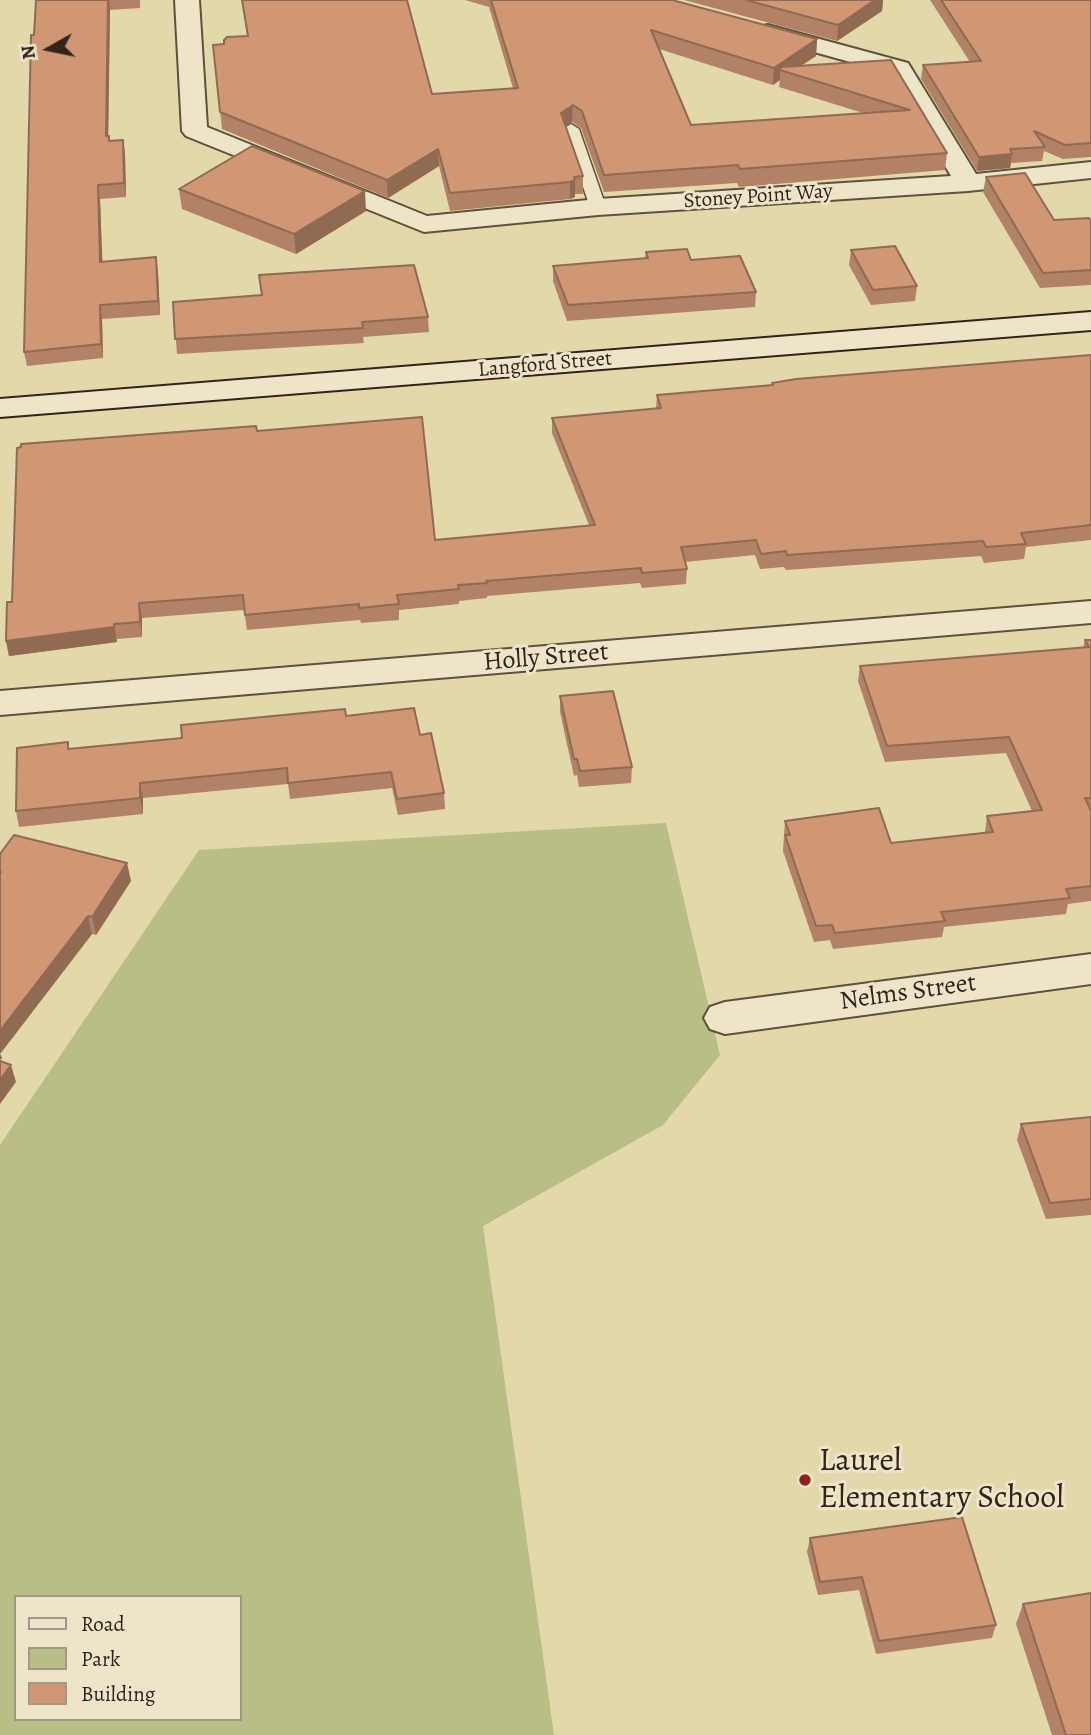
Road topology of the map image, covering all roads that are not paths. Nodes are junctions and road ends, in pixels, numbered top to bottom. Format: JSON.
{"nodes":[{"id":1,"x":187,"y":0,"type":"edge"},
{"id":2,"x":740,"y":25,"type":"edge"},
{"id":3,"x":571,"y":129,"type":"edge"},
{"id":4,"x":1091,"y":170,"type":"edge"},
{"id":5,"x":968,"y":183,"type":"junction"},
{"id":6,"x":598,"y":207,"type":"junction"},
{"id":7,"x":1091,"y":321,"type":"edge"},
{"id":8,"x":0,"y":408,"type":"edge"},
{"id":9,"x":1091,"y":612,"type":"edge"},
{"id":10,"x":0,"y":703,"type":"edge"},
{"id":11,"x":1091,"y":969,"type":"edge"},
{"id":12,"x":724,"y":1018,"type":"dead end"}],
"edges":[{"from":1,"to":6,"type":"street","name":"Stoney Point Way"},
{"from":2,"to":5,"type":"street"},
{"from":3,"to":6,"type":"lane"},
{"from":4,"to":5,"type":"street","name":"Stoney Point Way"},
{"from":5,"to":6,"type":"street","name":"Stoney Point Way"},
{"from":7,"to":8,"type":"street","name":"Langford Street"},
{"from":9,"to":10,"type":"street","name":"Holly Street"},
{"from":11,"to":12,"type":"street","name":"Nelms Street"}]}
